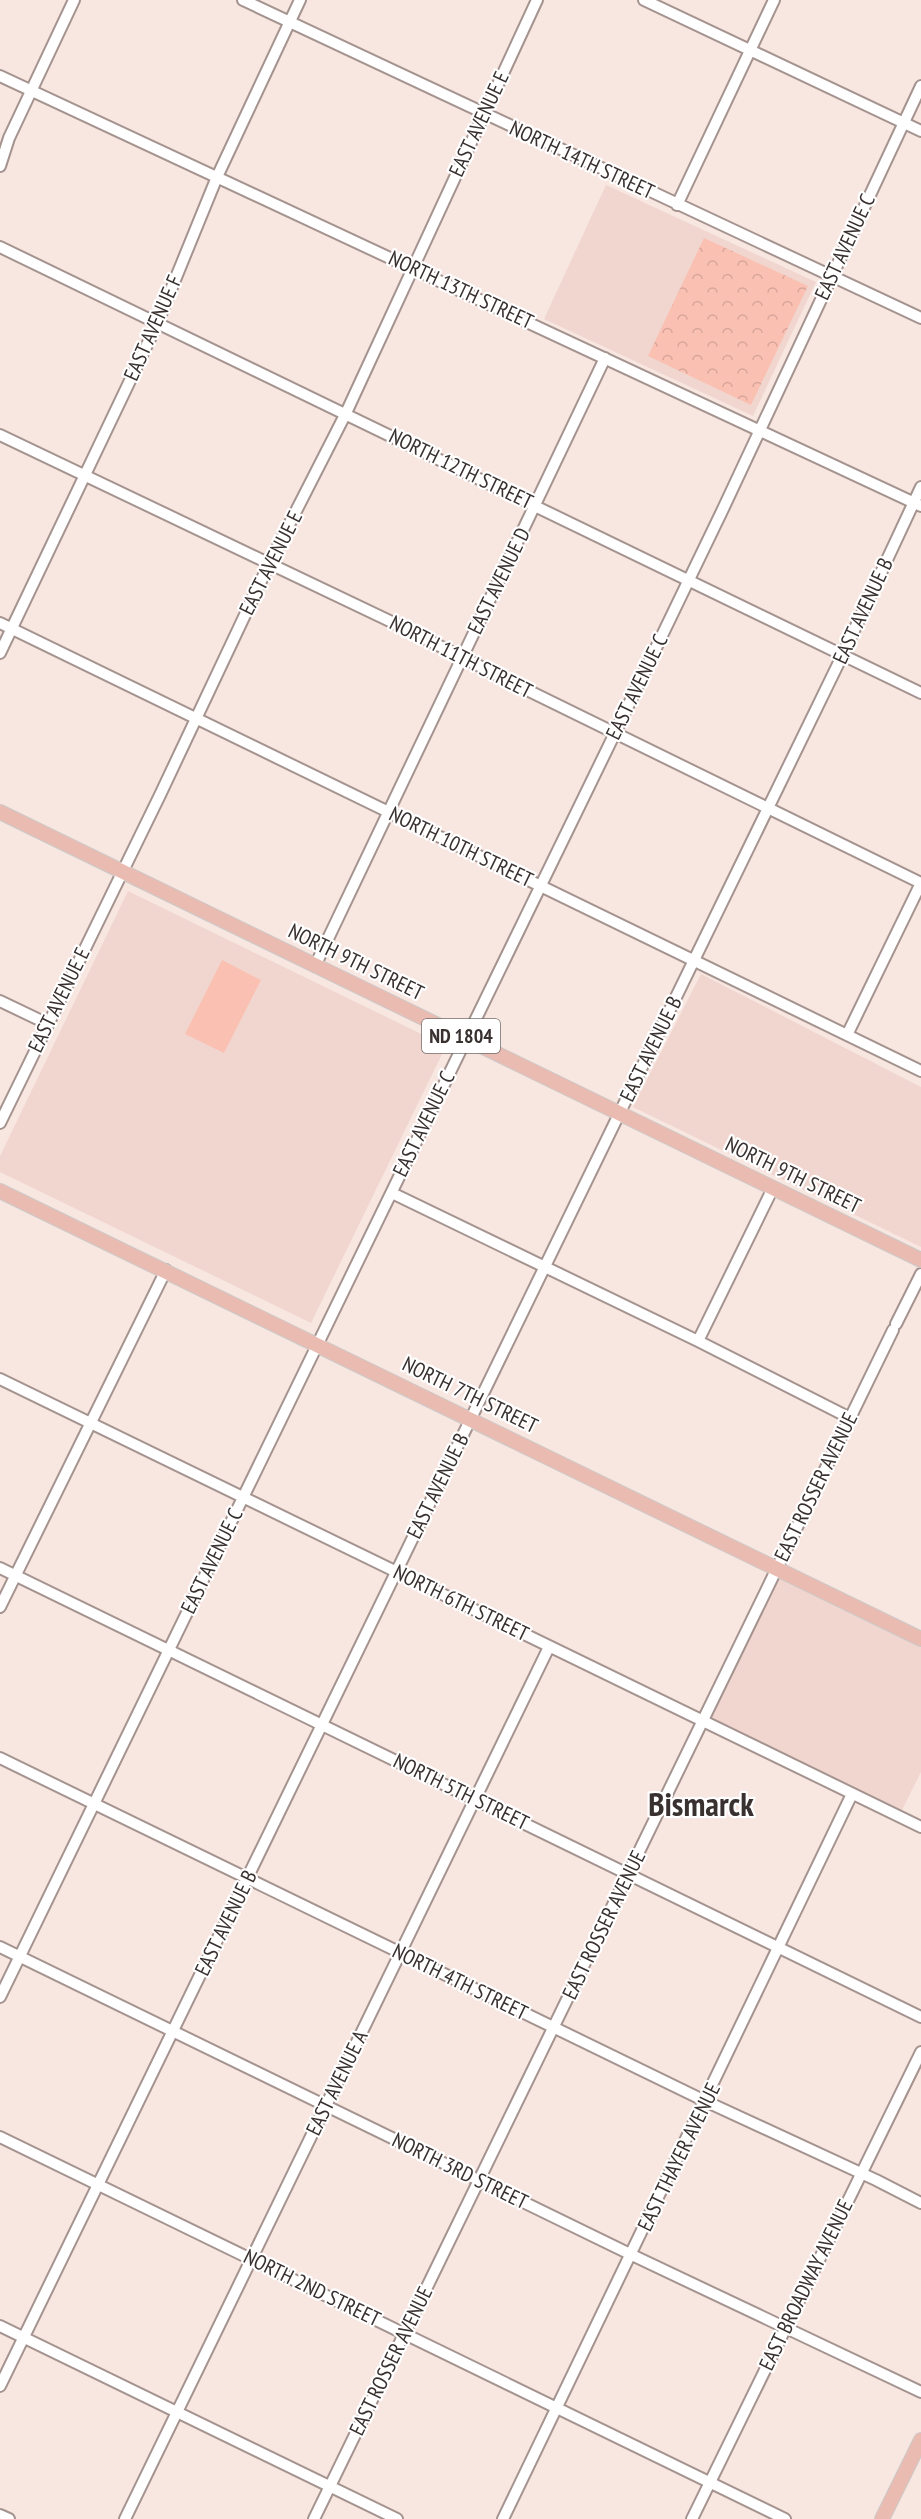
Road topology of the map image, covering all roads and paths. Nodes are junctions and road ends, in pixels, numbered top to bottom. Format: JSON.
{"nodes":[{"id":1,"x":74,"y":0,"type":"edge"},
{"id":2,"x":243,"y":0,"type":"edge"},
{"id":3,"x":300,"y":0,"type":"edge"},
{"id":4,"x":537,"y":0,"type":"edge"},
{"id":5,"x":644,"y":0,"type":"edge"},
{"id":6,"x":774,"y":0,"type":"edge"},
{"id":7,"x":290,"y":22,"type":"junction"},
{"id":8,"x":750,"y":50,"type":"junction"},
{"id":9,"x":0,"y":76,"type":"edge"},
{"id":10,"x":921,"y":86,"type":"edge"},
{"id":11,"x":32,"y":91,"type":"junction"},
{"id":12,"x":484,"y":114,"type":"junction"},
{"id":13,"x":904,"y":123,"type":"junction"},
{"id":14,"x":921,"y":131,"type":"edge"},
{"id":15,"x":9,"y":138,"type":"junction"},
{"id":16,"x":0,"y":151,"type":"edge"},
{"id":17,"x":0,"y":166,"type":"edge"},
{"id":18,"x":217,"y":177,"type":"junction"},
{"id":19,"x":677,"y":205,"type":"junction"},
{"id":20,"x":0,"y":247,"type":"edge"},
{"id":21,"x":412,"y":267,"type":"junction"},
{"id":22,"x":831,"y":276,"type":"junction"},
{"id":23,"x":921,"y":318,"type":"edge"},
{"id":24,"x":157,"y":324,"type":"junction"},
{"id":25,"x":605,"y":358,"type":"junction"},
{"id":26,"x":346,"y":413,"type":"junction"},
{"id":27,"x":759,"y":430,"type":"junction"},
{"id":28,"x":0,"y":435,"type":"edge"},
{"id":29,"x":84,"y":476,"type":"junction"},
{"id":30,"x":921,"y":487,"type":"edge"},
{"id":31,"x":917,"y":504,"type":"edge"},
{"id":32,"x":536,"y":506,"type":"junction"},
{"id":33,"x":269,"y":564,"type":"junction"},
{"id":34,"x":689,"y":580,"type":"junction"},
{"id":35,"x":0,"y":623,"type":"edge"},
{"id":36,"x":12,"y":629,"type":"junction"},
{"id":37,"x":0,"y":653,"type":"edge"},
{"id":38,"x":843,"y":654,"type":"junction"},
{"id":39,"x":461,"y":658,"type":"junction"},
{"id":40,"x":921,"y":693,"type":"edge"},
{"id":41,"x":196,"y":719,"type":"junction"},
{"id":42,"x":615,"y":734,"type":"junction"},
{"id":43,"x":768,"y":807,"type":"junction"},
{"id":44,"x":387,"y":811,"type":"junction"},
{"id":45,"x":0,"y":812,"type":"edge"},
{"id":46,"x":123,"y":870,"type":"junction"},
{"id":47,"x":921,"y":883,"type":"edge"},
{"id":48,"x":541,"y":885,"type":"junction"},
{"id":49,"x":694,"y":960,"type":"junction"},
{"id":50,"x":315,"y":966,"type":"junction"},
{"id":51,"x":0,"y":1001,"type":"edge"},
{"id":52,"x":48,"y":1024,"type":"junction"},
{"id":53,"x":847,"y":1035,"type":"junction"},
{"id":54,"x":465,"y":1038,"type":"junction"},
{"id":55,"x":921,"y":1071,"type":"edge"},
{"id":56,"x":619,"y":1114,"type":"junction"},
{"id":57,"x":0,"y":1123,"type":"edge"},
{"id":58,"x":773,"y":1188,"type":"junction"},
{"id":59,"x":0,"y":1191,"type":"edge"},
{"id":60,"x":392,"y":1192,"type":"junction"},
{"id":61,"x":921,"y":1260,"type":"edge"},
{"id":62,"x":545,"y":1267,"type":"junction"},
{"id":63,"x":166,"y":1270,"type":"junction"},
{"id":64,"x":921,"y":1274,"type":"edge"},
{"id":65,"x":698,"y":1341,"type":"junction"},
{"id":66,"x":317,"y":1345,"type":"junction"},
{"id":67,"x":0,"y":1379,"type":"edge"},
{"id":68,"x":850,"y":1418,"type":"junction"},
{"id":69,"x":471,"y":1419,"type":"junction"},
{"id":70,"x":89,"y":1423,"type":"junction"},
{"id":71,"x":242,"y":1497,"type":"junction"},
{"id":72,"x":0,"y":1568,"type":"edge"},
{"id":73,"x":777,"y":1569,"type":"junction"},
{"id":74,"x":397,"y":1571,"type":"junction"},
{"id":75,"x":15,"y":1576,"type":"junction"},
{"id":76,"x":0,"y":1607,"type":"edge"},
{"id":77,"x":921,"y":1639,"type":"edge"},
{"id":78,"x":549,"y":1647,"type":"junction"},
{"id":79,"x":169,"y":1650,"type":"junction"},
{"id":80,"x":702,"y":1721,"type":"junction"},
{"id":81,"x":322,"y":1725,"type":"junction"},
{"id":82,"x":0,"y":1758,"type":"edge"},
{"id":83,"x":852,"y":1794,"type":"junction"},
{"id":84,"x":474,"y":1799,"type":"junction"},
{"id":85,"x":94,"y":1803,"type":"junction"},
{"id":86,"x":921,"y":1827,"type":"edge"},
{"id":87,"x":628,"y":1874,"type":"junction"},
{"id":88,"x":248,"y":1878,"type":"junction"},
{"id":89,"x":0,"y":1947,"type":"edge"},
{"id":90,"x":779,"y":1948,"type":"junction"},
{"id":91,"x":400,"y":1952,"type":"junction"},
{"id":92,"x":20,"y":1957,"type":"junction"},
{"id":93,"x":0,"y":1997,"type":"edge"},
{"id":94,"x":921,"y":2017,"type":"edge"},
{"id":95,"x":554,"y":2028,"type":"junction"},
{"id":96,"x":173,"y":2032,"type":"junction"},
{"id":97,"x":921,"y":2052,"type":"edge"},
{"id":98,"x":705,"y":2102,"type":"junction"},
{"id":99,"x":326,"y":2106,"type":"junction"},
{"id":100,"x":0,"y":2137,"type":"edge"},
{"id":101,"x":862,"y":2174,"type":"junction"},
{"id":102,"x":480,"y":2180,"type":"junction"},
{"id":103,"x":98,"y":2185,"type":"junction"},
{"id":104,"x":921,"y":2203,"type":"edge"},
{"id":105,"x":632,"y":2255,"type":"junction"},
{"id":106,"x":252,"y":2259,"type":"junction"},
{"id":107,"x":0,"y":2326,"type":"edge"},
{"id":108,"x":786,"y":2327,"type":"junction"},
{"id":109,"x":405,"y":2333,"type":"junction"},
{"id":110,"x":24,"y":2337,"type":"junction"},
{"id":111,"x":0,"y":2386,"type":"edge"},
{"id":112,"x":921,"y":2392,"type":"edge"},
{"id":113,"x":557,"y":2408,"type":"junction"},
{"id":114,"x":177,"y":2412,"type":"junction"},
{"id":115,"x":921,"y":2440,"type":"edge"},
{"id":116,"x":710,"y":2482,"type":"junction"},
{"id":117,"x":330,"y":2486,"type":"junction"},
{"id":118,"x":0,"y":2515,"type":"edge"},
{"id":119,"x":9,"y":2519,"type":"edge"},
{"id":120,"x":125,"y":2519,"type":"edge"},
{"id":121,"x":314,"y":2519,"type":"edge"},
{"id":122,"x":397,"y":2519,"type":"edge"},
{"id":123,"x":503,"y":2519,"type":"edge"},
{"id":124,"x":692,"y":2519,"type":"edge"},
{"id":125,"x":785,"y":2519,"type":"edge"},
{"id":126,"x":882,"y":2519,"type":"edge"}],
"edges":[{"from":1,"to":11,"type":"street"},
{"from":2,"to":7,"type":"street","name":"NORTH 14TH STREET"},
{"from":3,"to":7,"type":"street","name":"EAST AVENUE F"},
{"from":4,"to":12,"type":"street","name":"EAST AVENUE E"},
{"from":5,"to":8,"type":"street"},
{"from":6,"to":8,"type":"street"},
{"from":7,"to":12,"type":"street","name":"NORTH 14TH STREET"},
{"from":7,"to":18,"type":"street","name":"EAST AVENUE F"},
{"from":8,"to":13,"type":"street"},
{"from":8,"to":19,"type":"street"},
{"from":9,"to":11,"type":"street","name":"NORTH 13TH STREET"},
{"from":10,"to":13,"type":"street","name":"EAST AVENUE C"},
{"from":11,"to":15,"type":"street"},
{"from":11,"to":18,"type":"street","name":"NORTH 13TH STREET"},
{"from":12,"to":19,"type":"street","name":"NORTH 14TH STREET"},
{"from":12,"to":21,"type":"street","name":"EAST AVENUE E"},
{"from":13,"to":14,"type":"street"},
{"from":13,"to":22,"type":"street","name":"EAST AVENUE C"},
{"from":15,"to":16,"type":"street"},
{"from":15,"to":17,"type":"street"},
{"from":18,"to":21,"type":"street","name":"NORTH 13TH STREET"},
{"from":18,"to":24,"type":"street","name":"EAST AVENUE F"},
{"from":19,"to":22,"type":"street","name":"NORTH 14TH STREET"},
{"from":20,"to":24,"type":"street","name":"NORTH 12TH STREET"},
{"from":21,"to":25,"type":"street","name":"NORTH 13TH STREET"},
{"from":21,"to":26,"type":"street","name":"EAST AVENUE E"},
{"from":22,"to":23,"type":"street","name":"NORTH 14TH STREET"},
{"from":22,"to":27,"type":"street","name":"EAST AVENUE C"},
{"from":24,"to":26,"type":"street","name":"NORTH 12TH STREET"},
{"from":24,"to":29,"type":"street","name":"EAST AVENUE F"},
{"from":25,"to":27,"type":"street","name":"NORTH 13TH STREET"},
{"from":25,"to":32,"type":"street","name":"EAST AVENUE D"},
{"from":26,"to":32,"type":"street","name":"NORTH 12TH STREET"},
{"from":26,"to":33,"type":"street","name":"EAST AVENUE E"},
{"from":27,"to":31,"type":"street","name":"NORTH 13TH STREET"},
{"from":27,"to":34,"type":"street","name":"EAST AVENUE C"},
{"from":28,"to":29,"type":"street","name":"NORTH 11TH STREET"},
{"from":29,"to":33,"type":"street","name":"NORTH 11TH STREET"},
{"from":29,"to":36,"type":"street","name":"EAST AVENUE F"},
{"from":30,"to":31,"type":"street","name":"EAST AVENUE B"},
{"from":31,"to":38,"type":"street","name":"EAST AVENUE B"},
{"from":32,"to":34,"type":"street","name":"NORTH 12TH STREET"},
{"from":32,"to":39,"type":"street","name":"EAST AVENUE D"},
{"from":33,"to":39,"type":"street","name":"NORTH 11TH STREET"},
{"from":33,"to":41,"type":"street","name":"EAST AVENUE E"},
{"from":34,"to":38,"type":"street","name":"NORTH 12TH STREET"},
{"from":34,"to":42,"type":"street","name":"EAST AVENUE C"},
{"from":35,"to":36,"type":"street","name":"NORTH 10TH STREET"},
{"from":36,"to":37,"type":"street","name":"EAST AVENUE F"},
{"from":36,"to":41,"type":"street","name":"NORTH 10TH STREET"},
{"from":38,"to":40,"type":"street","name":"NORTH 12TH STREET"},
{"from":38,"to":43,"type":"street","name":"EAST AVENUE B"},
{"from":39,"to":42,"type":"street","name":"NORTH 11TH STREET"},
{"from":39,"to":44,"type":"street","name":"EAST AVENUE D"},
{"from":41,"to":44,"type":"street","name":"NORTH 10TH STREET"},
{"from":41,"to":46,"type":"street","name":"EAST AVENUE E"},
{"from":42,"to":43,"type":"street","name":"NORTH 11TH STREET"},
{"from":42,"to":48,"type":"street","name":"EAST AVENUE C"},
{"from":43,"to":47,"type":"street","name":"NORTH 11TH STREET"},
{"from":43,"to":49,"type":"street","name":"EAST AVENUE B"},
{"from":44,"to":48,"type":"street","name":"NORTH 10TH STREET"},
{"from":44,"to":50,"type":"street","name":"EAST AVENUE D"},
{"from":45,"to":46,"type":"main road","name":"NORTH 9TH STREET","number":"ND 1804"},
{"from":46,"to":50,"type":"main road","name":"NORTH 9TH STREET","number":"ND 1804"},
{"from":46,"to":52,"type":"street","name":"EAST AVENUE E"},
{"from":47,"to":53,"type":"street"},
{"from":48,"to":49,"type":"street","name":"NORTH 10TH STREET"},
{"from":48,"to":54,"type":"street","name":"EAST AVENUE C"},
{"from":49,"to":53,"type":"street","name":"NORTH 10TH STREET"},
{"from":49,"to":56,"type":"street","name":"EAST AVENUE B"},
{"from":50,"to":54,"type":"main road","name":"NORTH 9TH STREET","number":"ND 1804"},
{"from":51,"to":52,"type":"street"},
{"from":52,"to":57,"type":"street","name":"EAST AVENUE E"},
{"from":53,"to":55,"type":"street","name":"NORTH 10TH STREET"},
{"from":54,"to":56,"type":"main road","name":"NORTH 9TH STREET","number":"ND 1804"},
{"from":54,"to":60,"type":"street","name":"EAST AVENUE C"},
{"from":56,"to":58,"type":"main road","name":"NORTH 9TH STREET","number":"ND 1804"},
{"from":56,"to":62,"type":"street","name":"EAST AVENUE B"},
{"from":58,"to":61,"type":"main road","name":"NORTH 9TH STREET","number":"ND 1804"},
{"from":58,"to":65,"type":"street"},
{"from":59,"to":63,"type":"main road","name":"NORTH 7TH STREET"},
{"from":60,"to":62,"type":"street"},
{"from":60,"to":66,"type":"street","name":"EAST AVENUE C"},
{"from":62,"to":65,"type":"street"},
{"from":62,"to":69,"type":"street","name":"EAST AVENUE B"},
{"from":63,"to":66,"type":"main road","name":"NORTH 7TH STREET"},
{"from":63,"to":70,"type":"street"},
{"from":64,"to":68,"type":"street","name":"EAST ROSSER AVENUE"},
{"from":65,"to":68,"type":"street"},
{"from":66,"to":69,"type":"main road","name":"NORTH 7TH STREET"},
{"from":66,"to":71,"type":"street","name":"EAST AVENUE C"},
{"from":67,"to":70,"type":"street","name":"NORTH 6TH STREET"},
{"from":68,"to":73,"type":"street","name":"EAST ROSSER AVENUE"},
{"from":69,"to":73,"type":"main road","name":"NORTH 7TH STREET"},
{"from":69,"to":74,"type":"street","name":"EAST AVENUE B"},
{"from":70,"to":71,"type":"street","name":"NORTH 6TH STREET"},
{"from":70,"to":75,"type":"street"},
{"from":71,"to":74,"type":"street","name":"NORTH 6TH STREET"},
{"from":71,"to":79,"type":"street","name":"EAST AVENUE C"},
{"from":72,"to":75,"type":"street","name":"NORTH 5TH STREET"},
{"from":73,"to":77,"type":"main road","name":"NORTH 7TH STREET"},
{"from":73,"to":80,"type":"street","name":"EAST ROSSER AVENUE"},
{"from":74,"to":78,"type":"street","name":"NORTH 6TH STREET"},
{"from":74,"to":81,"type":"street","name":"EAST AVENUE B"},
{"from":75,"to":76,"type":"street"},
{"from":75,"to":79,"type":"street","name":"NORTH 5TH STREET"},
{"from":78,"to":80,"type":"street","name":"NORTH 6TH STREET"},
{"from":78,"to":84,"type":"street","name":"EAST AVENUE A"},
{"from":79,"to":81,"type":"street","name":"NORTH 5TH STREET"},
{"from":79,"to":85,"type":"street","name":"EAST AVENUE C"},
{"from":80,"to":83,"type":"street","name":"NORTH 6TH STREET"},
{"from":80,"to":87,"type":"street","name":"EAST ROSSER AVENUE"},
{"from":81,"to":84,"type":"street","name":"NORTH 5TH STREET"},
{"from":81,"to":88,"type":"street","name":"EAST AVENUE B"},
{"from":82,"to":85,"type":"street","name":"NORTH 4TH STREET"},
{"from":83,"to":86,"type":"street","name":"NORTH 6TH STREET"},
{"from":83,"to":90,"type":"street","name":"EAST THAYER AVENUE"},
{"from":84,"to":87,"type":"street","name":"NORTH 5TH STREET"},
{"from":84,"to":91,"type":"street","name":"EAST AVENUE A"},
{"from":85,"to":88,"type":"street","name":"NORTH 4TH STREET"},
{"from":85,"to":92,"type":"street","name":"EAST AVENUE C"},
{"from":87,"to":90,"type":"street","name":"NORTH 5TH STREET"},
{"from":87,"to":95,"type":"street","name":"EAST ROSSER AVENUE"},
{"from":88,"to":91,"type":"street","name":"NORTH 4TH STREET"},
{"from":88,"to":96,"type":"street","name":"EAST AVENUE B"},
{"from":89,"to":92,"type":"street","name":"NORTH 3RD STREET"},
{"from":90,"to":94,"type":"street","name":"NORTH 5TH STREET"},
{"from":90,"to":98,"type":"street","name":"EAST THAYER AVENUE"},
{"from":91,"to":95,"type":"street","name":"NORTH 4TH STREET"},
{"from":91,"to":99,"type":"street","name":"EAST AVENUE A"},
{"from":92,"to":93,"type":"street","name":"EAST AVENUE C"},
{"from":92,"to":96,"type":"street","name":"NORTH 3RD STREET"},
{"from":95,"to":98,"type":"street","name":"NORTH 4TH STREET"},
{"from":95,"to":102,"type":"street","name":"EAST ROSSER AVENUE"},
{"from":96,"to":99,"type":"street","name":"NORTH 3RD STREET"},
{"from":96,"to":103,"type":"street","name":"EAST AVENUE B"},
{"from":97,"to":101,"type":"street","name":"EAST BROADWAY AVENUE"},
{"from":98,"to":101,"type":"street","name":"NORTH 4TH STREET"},
{"from":98,"to":105,"type":"street","name":"EAST THAYER AVENUE"},
{"from":99,"to":102,"type":"street","name":"NORTH 3RD STREET"},
{"from":99,"to":106,"type":"street","name":"EAST AVENUE A"},
{"from":100,"to":103,"type":"street","name":"NORTH 2ND STREET"},
{"from":101,"to":104,"type":"street","name":"NORTH 4TH STREET"},
{"from":101,"to":108,"type":"street","name":"EAST BROADWAY AVENUE"},
{"from":102,"to":105,"type":"street","name":"NORTH 3RD STREET"},
{"from":102,"to":109,"type":"street","name":"EAST ROSSER AVENUE"},
{"from":103,"to":106,"type":"street","name":"NORTH 2ND STREET"},
{"from":103,"to":110,"type":"street","name":"EAST AVENUE B"},
{"from":105,"to":108,"type":"street","name":"NORTH 3RD STREET"},
{"from":105,"to":113,"type":"street","name":"EAST THAYER AVENUE"},
{"from":106,"to":109,"type":"street","name":"NORTH 2ND STREET"},
{"from":106,"to":114,"type":"street","name":"EAST AVENUE A"},
{"from":107,"to":110,"type":"street"},
{"from":108,"to":112,"type":"street","name":"NORTH 3RD STREET"},
{"from":108,"to":116,"type":"street","name":"EAST BROADWAY AVENUE"},
{"from":109,"to":113,"type":"street","name":"NORTH 2ND STREET"},
{"from":109,"to":117,"type":"street","name":"EAST ROSSER AVENUE"},
{"from":110,"to":111,"type":"street","name":"EAST AVENUE B"},
{"from":110,"to":114,"type":"street"},
{"from":113,"to":116,"type":"street","name":"NORTH 2ND STREET"},
{"from":113,"to":123,"type":"street","name":"EAST THAYER AVENUE"},
{"from":114,"to":117,"type":"street"},
{"from":114,"to":120,"type":"street","name":"EAST AVENUE A"},
{"from":115,"to":126,"type":"main road"},
{"from":116,"to":124,"type":"street","name":"EAST BROADWAY AVENUE"},
{"from":116,"to":125,"type":"street","name":"NORTH 2ND STREET"},
{"from":117,"to":121,"type":"street","name":"EAST ROSSER AVENUE"},
{"from":117,"to":122,"type":"street"},
{"from":118,"to":119,"type":"street"}]}
